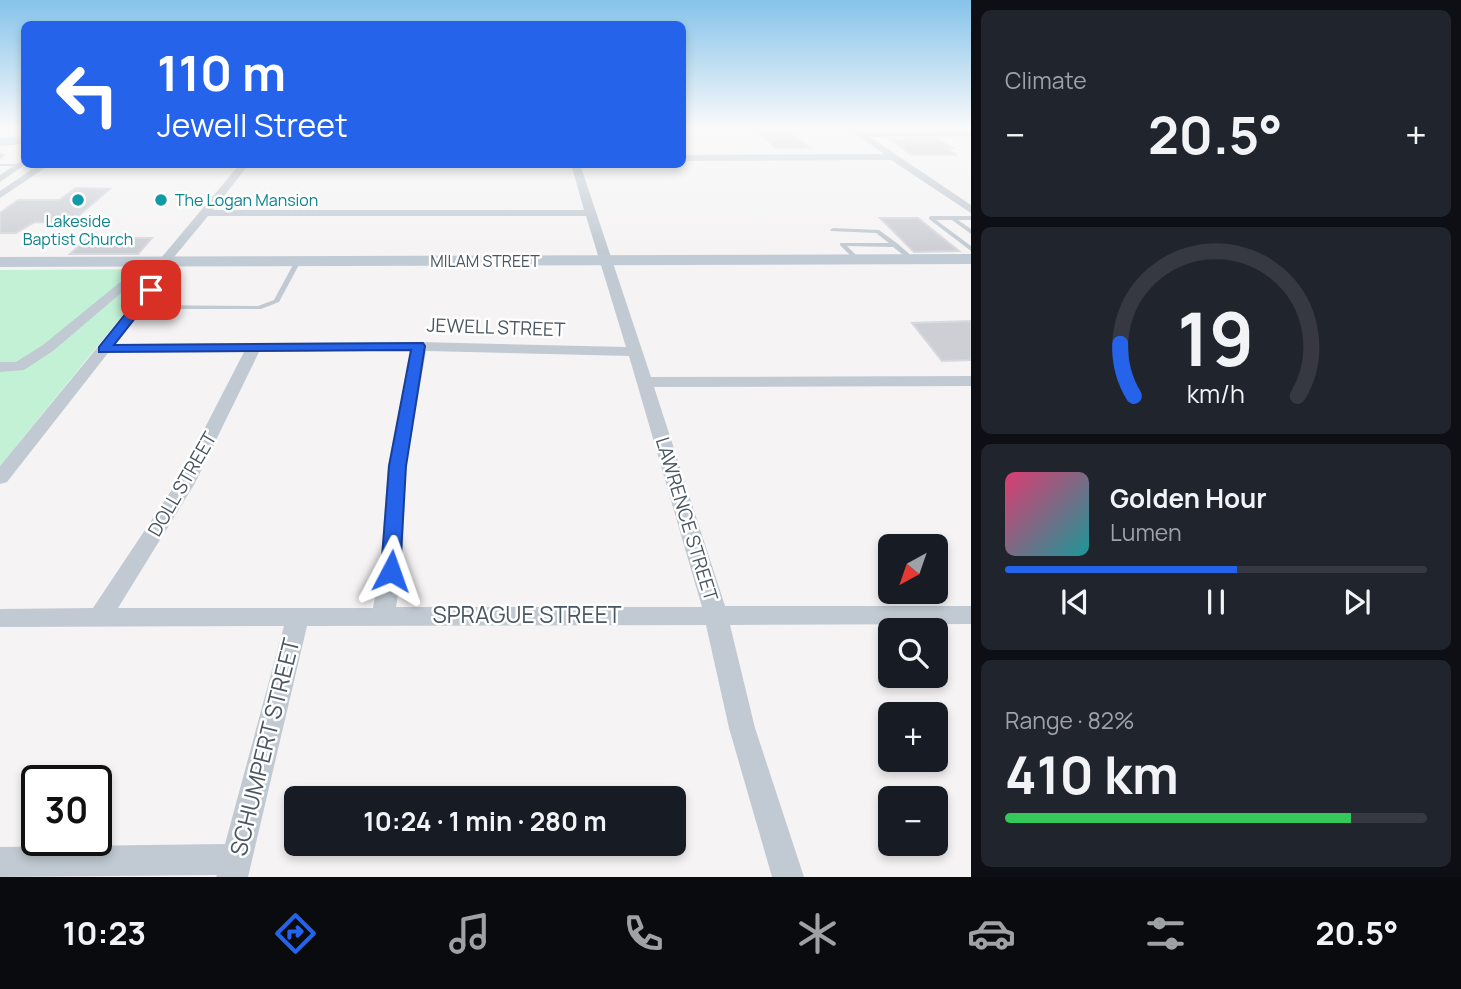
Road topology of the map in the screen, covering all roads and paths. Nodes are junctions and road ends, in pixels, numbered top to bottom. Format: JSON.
{"nodes":[{"id":1,"x":14,"y":169,"type":"edge"},
{"id":2,"x":40,"y":169,"type":"edge"},
{"id":3,"x":240,"y":169,"type":"edge"},
{"id":4,"x":577,"y":169,"type":"edge"},
{"id":5,"x":910,"y":169,"type":"edge"},
{"id":6,"x":0,"y":179,"type":"edge"},
{"id":7,"x":0,"y":195,"type":"edge"},
{"id":8,"x":971,"y":211,"type":"edge"},
{"id":9,"x":205,"y":213,"type":"junction"},
{"id":10,"x":591,"y":213,"type":"junction"},
{"id":11,"x":953,"y":218,"type":"junction"},
{"id":12,"x":971,"y":218,"type":"edge"},
{"id":13,"x":832,"y":230,"type":"dead end"},
{"id":14,"x":971,"y":232,"type":"edge"},
{"id":15,"x":896,"y":245,"type":"junction"},
{"id":16,"x":971,"y":249,"type":"edge"},
{"id":17,"x":606,"y":260,"type":"junction"},
{"id":18,"x":858,"y":260,"type":"junction"},
{"id":19,"x":913,"y":260,"type":"junction"},
{"id":20,"x":971,"y":260,"type":"edge"},
{"id":21,"x":163,"y":261,"type":"junction"},
{"id":22,"x":298,"y":261,"type":"junction"},
{"id":23,"x":0,"y":262,"type":"edge"},
{"id":24,"x":137,"y":307,"type":"junction"},
{"id":25,"x":419,"y":346,"type":"junction"},
{"id":26,"x":254,"y":347,"type":"junction"},
{"id":27,"x":104,"y":349,"type":"junction"},
{"id":28,"x":635,"y":352,"type":"junction"},
{"id":29,"x":0,"y":367,"type":"edge"},
{"id":30,"x":971,"y":381,"type":"edge"},
{"id":31,"x":645,"y":382,"type":"junction"},
{"id":32,"x":0,"y":478,"type":"edge"},
{"id":33,"x":716,"y":614,"type":"junction"},
{"id":34,"x":971,"y":615,"type":"edge"},
{"id":35,"x":298,"y":616,"type":"junction"},
{"id":36,"x":383,"y":616,"type":"junction"},
{"id":37,"x":100,"y":617,"type":"junction"},
{"id":38,"x":0,"y":618,"type":"edge"},
{"id":39,"x":0,"y":862,"type":"edge"},
{"id":40,"x":235,"y":868,"type":"edge"},
{"id":41,"x":788,"y":877,"type":"edge"}],
"edges":[{"from":1,"to":6,"type":"street"},
{"from":2,"to":7,"type":"street"},
{"from":3,"to":9,"type":"street"},
{"from":4,"to":10,"type":"street","name":"LAWRENCE STREET"},
{"from":5,"to":8,"type":"street"},
{"from":9,"to":10,"type":"street"},
{"from":9,"to":21,"type":"street"},
{"from":10,"to":17,"type":"street","name":"LAWRENCE STREET"},
{"from":11,"to":12,"type":"lane"},
{"from":11,"to":14,"type":"lane"},
{"from":11,"to":16,"type":"lane"},
{"from":13,"to":15,"type":"lane"},
{"from":15,"to":18,"type":"lane"},
{"from":15,"to":19,"type":"lane"},
{"from":17,"to":18,"type":"street","name":"MILAM STREET"},
{"from":17,"to":22,"type":"street","name":"MILAM STREET"},
{"from":17,"to":28,"type":"street","name":"LAWRENCE STREET"},
{"from":18,"to":19,"type":"street","name":"MILAM STREET"},
{"from":19,"to":20,"type":"street","name":"MILAM STREET"},
{"from":21,"to":22,"type":"street","name":"MILAM STREET"},
{"from":21,"to":23,"type":"street","name":"MILAM STREET"},
{"from":21,"to":24,"type":"street"},
{"from":21,"to":29,"type":"street"},
{"from":22,"to":24,"type":"lane"},
{"from":24,"to":27,"type":"street"},
{"from":25,"to":26,"type":"street","name":"JEWELL STREET"},
{"from":25,"to":28,"type":"street","name":"JEWELL STREET"},
{"from":25,"to":36,"type":"street"},
{"from":26,"to":27,"type":"street","name":"JEWELL STREET"},
{"from":26,"to":37,"type":"street","name":"DOLL STREET"},
{"from":27,"to":32,"type":"street"},
{"from":28,"to":31,"type":"street","name":"LAWRENCE STREET"},
{"from":30,"to":31,"type":"street"},
{"from":31,"to":33,"type":"street","name":"LAWRENCE STREET"},
{"from":33,"to":34,"type":"street","name":"SPRAGUE STREET"},
{"from":33,"to":36,"type":"street","name":"SPRAGUE STREET"},
{"from":33,"to":41,"type":"street","name":"LAWRENCE STREET"},
{"from":35,"to":36,"type":"street","name":"SPRAGUE STREET"},
{"from":35,"to":37,"type":"street","name":"SPRAGUE STREET"},
{"from":35,"to":40,"type":"street","name":"SCHUMPERT STREET"},
{"from":37,"to":38,"type":"street","name":"SPRAGUE STREET"},
{"from":39,"to":40,"type":"street"}]}
